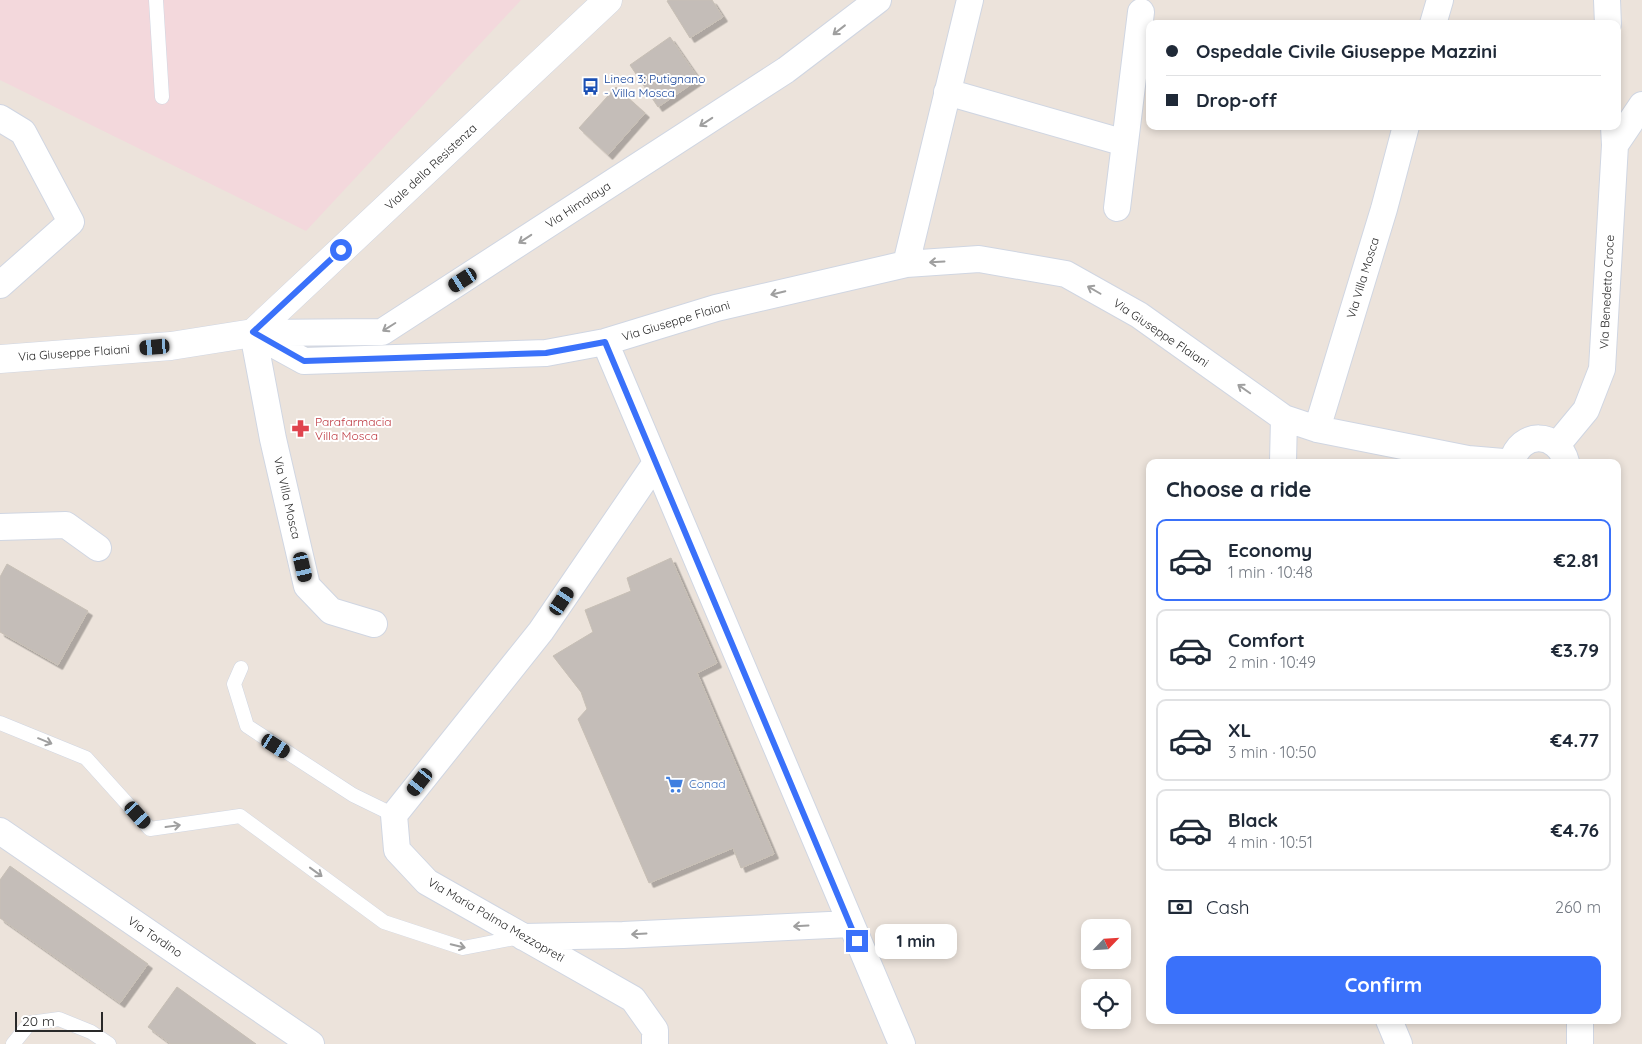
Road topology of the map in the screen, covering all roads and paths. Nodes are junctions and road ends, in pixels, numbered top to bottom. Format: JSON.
{"nodes":[{"id":1,"x":156,"y":0,"type":"edge"},
{"id":2,"x":606,"y":0,"type":"edge"},
{"id":3,"x":878,"y":0,"type":"edge"},
{"id":4,"x":970,"y":0,"type":"edge"},
{"id":5,"x":1440,"y":0,"type":"edge"},
{"id":6,"x":1607,"y":0,"type":"edge"},
{"id":7,"x":1141,"y":12,"type":"dead end"},
{"id":8,"x":1434,"y":20,"type":"edge"},
{"id":9,"x":1608,"y":20,"type":"edge"},
{"id":10,"x":947,"y":92,"type":"junction"},
{"id":11,"x":162,"y":97,"type":"dead end"},
{"id":12,"x":1642,"y":105,"type":"edge"},
{"id":13,"x":0,"y":118,"type":"edge"},
{"id":14,"x":1621,"y":128,"type":"edge"},
{"id":15,"x":1405,"y":130,"type":"edge"},
{"id":16,"x":1615,"y":135,"type":"edge"},
{"id":17,"x":1125,"y":144,"type":"junction"},
{"id":18,"x":1117,"y":208,"type":"dead end"},
{"id":19,"x":906,"y":264,"type":"junction"},
{"id":20,"x":0,"y":285,"type":"edge"},
{"id":21,"x":253,"y":332,"type":"junction"},
{"id":22,"x":605,"y":342,"type":"junction"},
{"id":23,"x":0,"y":359,"type":"edge"},
{"id":24,"x":1284,"y":418,"type":"junction"},
{"id":25,"x":1317,"y":429,"type":"junction"},
{"id":26,"x":1561,"y":454,"type":"edge"},
{"id":27,"x":1283,"y":459,"type":"edge"},
{"id":28,"x":1468,"y":459,"type":"edge"},
{"id":29,"x":1513,"y":459,"type":"edge"},
{"id":30,"x":655,"y":464,"type":"junction"},
{"id":31,"x":0,"y":527,"type":"edge"},
{"id":32,"x":98,"y":548,"type":"dead end"},
{"id":33,"x":374,"y":624,"type":"dead end"},
{"id":34,"x":241,"y":668,"type":"dead end"},
{"id":35,"x":0,"y":723,"type":"edge"},
{"id":36,"x":394,"y":815,"type":"junction"},
{"id":37,"x":0,"y":831,"type":"edge"},
{"id":38,"x":850,"y":924,"type":"junction"},
{"id":39,"x":522,"y":937,"type":"junction"},
{"id":40,"x":1390,"y":1024,"type":"edge"},
{"id":41,"x":1580,"y":1024,"type":"edge"},
{"id":42,"x":13,"y":1044,"type":"edge"},
{"id":43,"x":109,"y":1044,"type":"edge"},
{"id":44,"x":311,"y":1044,"type":"edge"},
{"id":45,"x":654,"y":1044,"type":"edge"},
{"id":46,"x":902,"y":1044,"type":"edge"},
{"id":47,"x":1398,"y":1044,"type":"edge"},
{"id":48,"x":1580,"y":1044,"type":"edge"}],
"edges":[{"from":1,"to":11,"type":"lane"},
{"from":2,"to":21,"type":"street","name":"Viale della Resistenza"},
{"from":3,"to":21,"type":"street","name":"Via Himalaya","one_way":true},
{"from":4,"to":10,"type":"street"},
{"from":5,"to":8,"type":"street"},
{"from":6,"to":9,"type":"street"},
{"from":7,"to":17,"type":"street"},
{"from":10,"to":17,"type":"street"},
{"from":10,"to":19,"type":"street"},
{"from":12,"to":14,"type":"street"},
{"from":13,"to":20,"type":"street"},
{"from":15,"to":25,"type":"street","name":"Via Villa Mosca"},
{"from":16,"to":26,"type":"street","name":"Via Benedetto Croce"},
{"from":17,"to":18,"type":"street"},
{"from":19,"to":22,"type":"street","name":"Via Giuseppe Flaiani","one_way":true},
{"from":24,"to":19,"type":"street","name":"Via Giuseppe Flaiani","one_way":true},
{"from":21,"to":22,"type":"street","name":"Via Giuseppe Flaiani"},
{"from":21,"to":23,"type":"street","name":"Via Giuseppe Flaiani"},
{"from":21,"to":33,"type":"street","name":"Via Villa Mosca"},
{"from":22,"to":30,"type":"street"},
{"from":24,"to":25,"type":"street"},
{"from":24,"to":27,"type":"street"},
{"from":25,"to":28,"type":"street"},
{"from":26,"to":29,"type":"street"},
{"from":30,"to":36,"type":"street"},
{"from":30,"to":38,"type":"street"},
{"from":31,"to":32,"type":"street"},
{"from":34,"to":36,"type":"lane"},
{"from":35,"to":39,"type":"lane","one_way":true},
{"from":36,"to":39,"type":"street","name":"Via Maria Palma Mezzopreti"},
{"from":37,"to":44,"type":"street","name":"Via Tordino"},
{"from":38,"to":39,"type":"street","one_way":true},
{"from":38,"to":46,"type":"street"},
{"from":39,"to":45,"type":"street","name":"Via Maria Palma Mezzopreti"},
{"from":40,"to":47,"type":"street"},
{"from":41,"to":48,"type":"street"},
{"from":42,"to":43,"type":"lane"}]}
